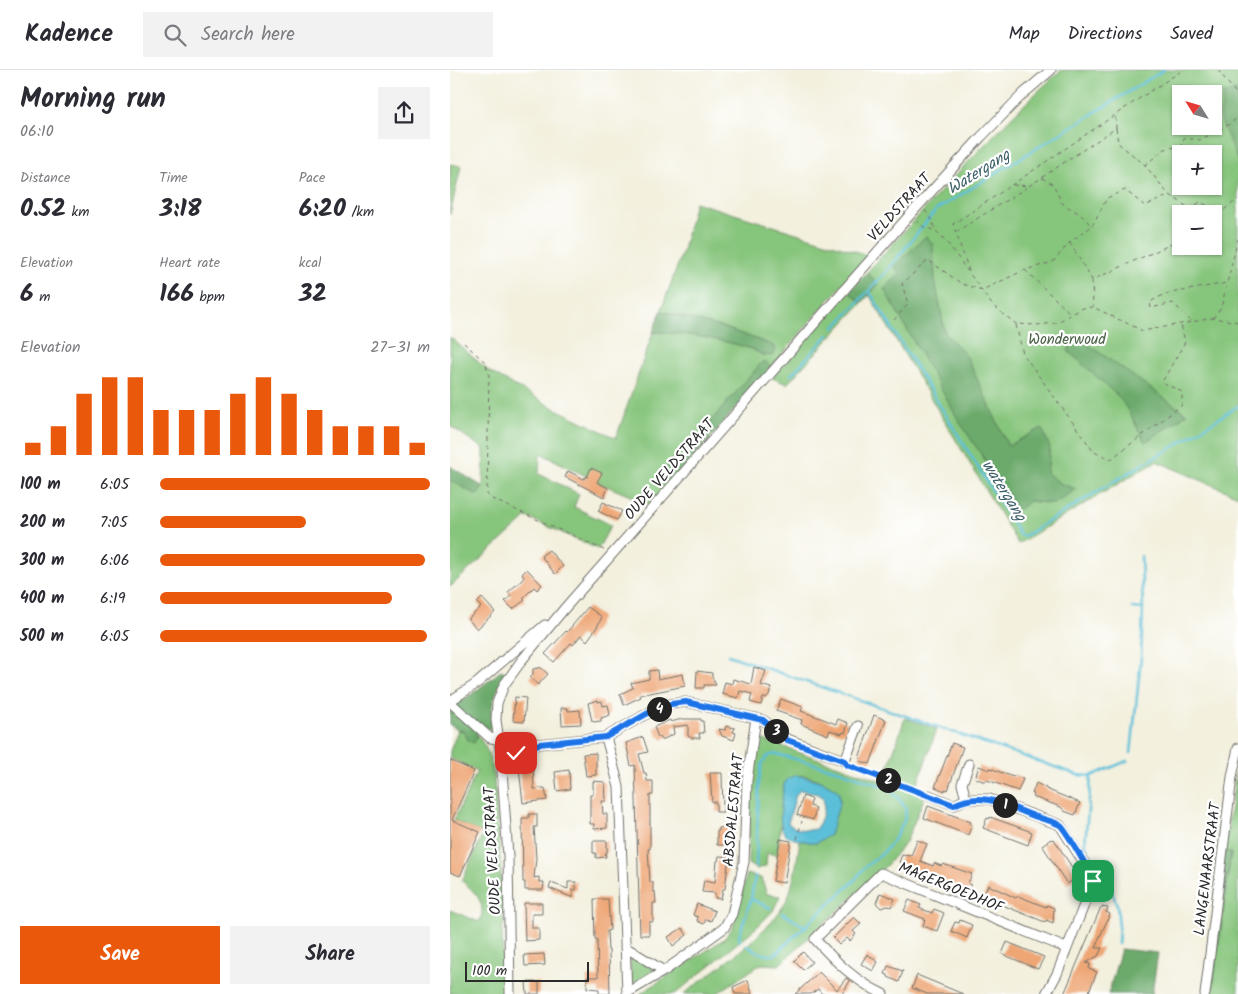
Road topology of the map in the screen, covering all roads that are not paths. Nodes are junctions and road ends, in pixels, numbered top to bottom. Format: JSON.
{"nodes":[{"id":1,"x":1051,"y":70,"type":"edge"},
{"id":2,"x":774,"y":369,"type":"joint"},
{"id":3,"x":564,"y":609,"type":"junction"},
{"id":4,"x":450,"y":702,"type":"edge"},
{"id":5,"x":756,"y":718,"type":"junction"},
{"id":6,"x":858,"y":726,"type":"dead end"},
{"id":7,"x":606,"y":737,"type":"junction"},
{"id":8,"x":498,"y":739,"type":"junction"},
{"id":9,"x":539,"y":744,"type":"junction"},
{"id":10,"x":1238,"y":748,"type":"edge"},
{"id":11,"x":501,"y":756,"type":"junction"},
{"id":12,"x":969,"y":764,"type":"dead end"},
{"id":13,"x":929,"y":795,"type":"road end"},
{"id":14,"x":966,"y":799,"type":"junction"},
{"id":15,"x":625,"y":947,"type":"junction"},
{"id":16,"x":1066,"y":948,"type":"junction"},
{"id":17,"x":664,"y":971,"type":"junction"},
{"id":18,"x":510,"y":994,"type":"edge"},
{"id":19,"x":883,"y":994,"type":"edge"},
{"id":20,"x":1046,"y":994,"type":"edge"},
{"id":21,"x":1205,"y":994,"type":"edge"}],
"edges":[{"from":1,"to":2,"type":"street","name":"VELDSTRAAT"},
{"from":2,"to":3,"type":"street","name":"OUDE VELDSTRAAT"},
{"from":3,"to":4,"type":"street","name":"OUDE VELDSTRAAT"},
{"from":3,"to":8,"type":"street","name":"OUDE VELDSTRAAT"},
{"from":4,"to":8,"type":"street"},
{"from":5,"to":6,"type":"street"},
{"from":5,"to":7,"type":"street"},
{"from":5,"to":17,"type":"street","name":"ABSDALESTRAAT"},
{"from":7,"to":9,"type":"street"},
{"from":7,"to":15,"type":"street","name":"ABSDALESTRAAT"},
{"from":8,"to":9,"type":"street"},
{"from":8,"to":11,"type":"street","name":"OUDE VELDSTRAAT"},
{"from":9,"to":11,"type":"street"},
{"from":10,"to":21,"type":"street","name":"LANGENAARSTRAAT"},
{"from":11,"to":18,"type":"street","name":"OUDE VELDSTRAAT"},
{"from":12,"to":14,"type":"street"},
{"from":13,"to":14,"type":"street"},
{"from":14,"to":16,"type":"street"},
{"from":15,"to":17,"type":"street"},
{"from":15,"to":17,"type":"street","name":"ABSDALESTRAAT"},
{"from":16,"to":19,"type":"street","name":"MAGERGOEDHOF"},
{"from":16,"to":20,"type":"street"}]}
